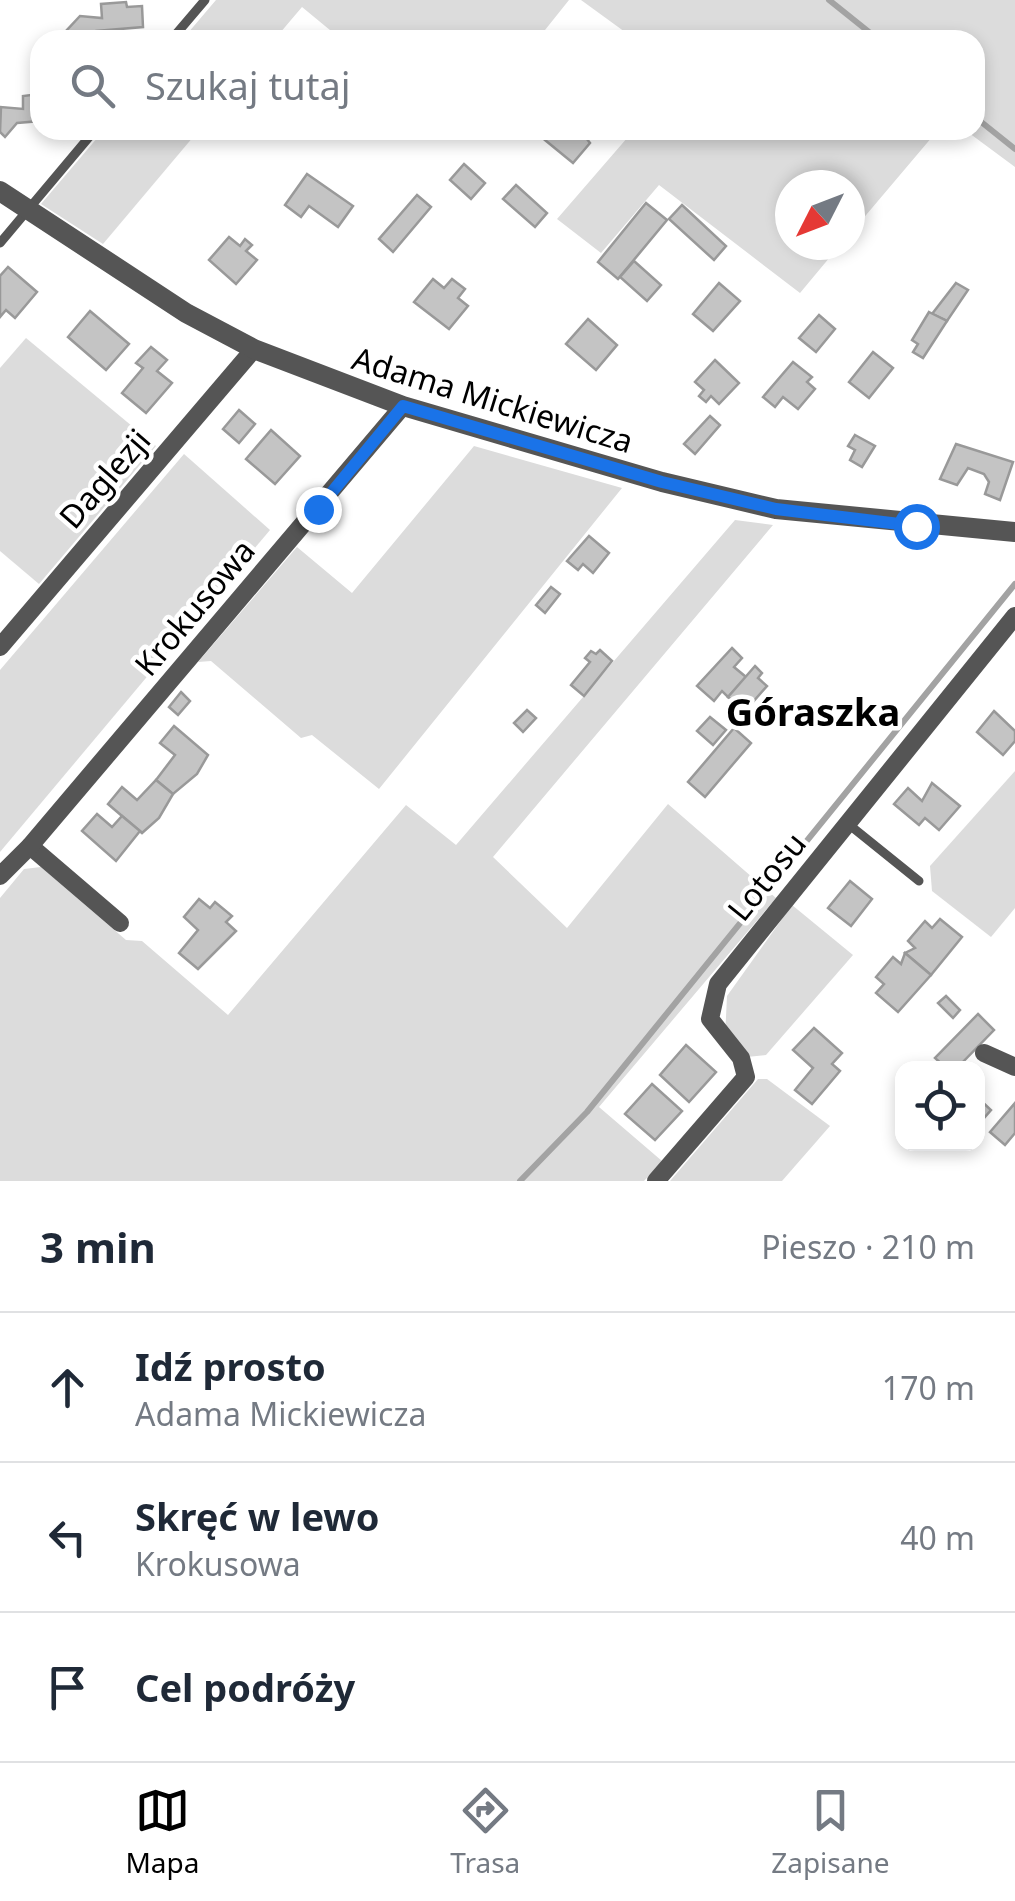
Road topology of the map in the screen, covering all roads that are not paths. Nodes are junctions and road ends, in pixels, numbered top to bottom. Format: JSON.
{"nodes":[{"id":1,"x":206,"y":0,"type":"edge"},
{"id":2,"x":180,"y":30,"type":"edge"},
{"id":3,"x":86,"y":140,"type":"edge"},
{"id":4,"x":0,"y":192,"type":"edge"},
{"id":5,"x":27,"y":210,"type":"junction"},
{"id":6,"x":0,"y":242,"type":"edge"},
{"id":7,"x":254,"y":349,"type":"junction"},
{"id":8,"x":403,"y":406,"type":"junction"},
{"id":9,"x":1015,"y":532,"type":"edge"},
{"id":10,"x":1015,"y":616,"type":"edge"},
{"id":11,"x":0,"y":647,"type":"edge"},
{"id":12,"x":847,"y":823,"type":"junction"},
{"id":13,"x":30,"y":846,"type":"junction"},
{"id":14,"x":0,"y":876,"type":"edge"},
{"id":15,"x":919,"y":881,"type":"dead end"},
{"id":16,"x":120,"y":923,"type":"dead end"},
{"id":17,"x":984,"y":1053,"type":"dead end"},
{"id":18,"x":1015,"y":1067,"type":"edge"},
{"id":19,"x":656,"y":1181,"type":"edge"}],
"edges":[{"from":1,"to":2,"type":"lane"},
{"from":3,"to":5,"type":"lane"},
{"from":4,"to":5,"type":"street","name":"Adama Mickiewicza"},
{"from":5,"to":6,"type":"lane"},
{"from":5,"to":7,"type":"street","name":"Adama Mickiewicza"},
{"from":7,"to":8,"type":"street","name":"Adama Mickiewicza"},
{"from":7,"to":11,"type":"street","name":"Daglezji"},
{"from":8,"to":9,"type":"street","name":"Adama Mickiewicza"},
{"from":8,"to":13,"type":"street","name":"Krokusowa"},
{"from":10,"to":12,"type":"street","name":"Lotosu"},
{"from":12,"to":15,"type":"lane"},
{"from":12,"to":19,"type":"street","name":"Lotosu"},
{"from":13,"to":14,"type":"street","name":"Krokusowa"},
{"from":13,"to":16,"type":"street"},
{"from":17,"to":18,"type":"street"}]}
